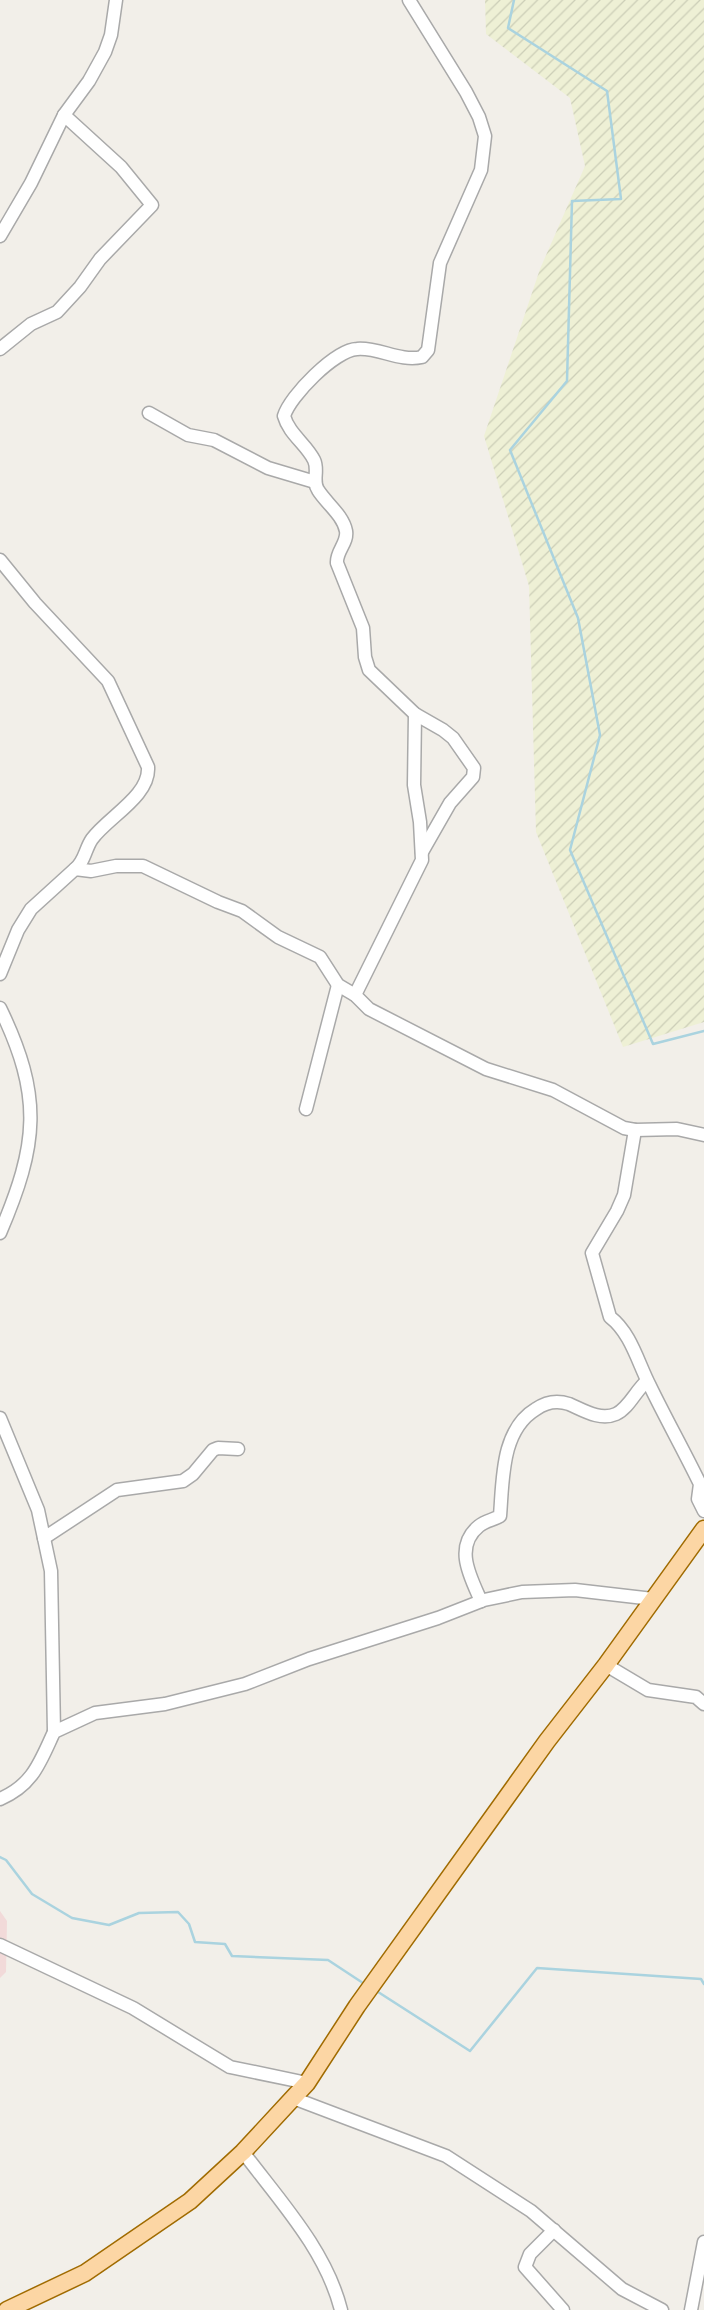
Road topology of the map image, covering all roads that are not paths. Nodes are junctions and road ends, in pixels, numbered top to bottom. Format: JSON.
{"nodes":[{"id":1,"x":116,"y":0,"type":"edge"},
{"id":2,"x":409,"y":0,"type":"edge"},
{"id":3,"x":64,"y":116,"type":"junction"},
{"id":4,"x":0,"y":236,"type":"edge"},
{"id":5,"x":0,"y":349,"type":"edge"},
{"id":6,"x":149,"y":413,"type":"dead end"},
{"id":7,"x":315,"y":482,"type":"junction"},
{"id":8,"x":0,"y":560,"type":"edge"},
{"id":9,"x":415,"y":714,"type":"junction"},
{"id":10,"x":422,"y":852,"type":"junction"},
{"id":11,"x":75,"y":869,"type":"junction"},
{"id":12,"x":0,"y":974,"type":"edge"},
{"id":13,"x":338,"y":985,"type":"junction"},
{"id":14,"x":355,"y":995,"type":"junction"},
{"id":15,"x":0,"y":1008,"type":"edge"},
{"id":16,"x":306,"y":1109,"type":"dead end"},
{"id":17,"x":635,"y":1130,"type":"junction"},
{"id":18,"x":704,"y":1135,"type":"edge"},
{"id":19,"x":0,"y":1234,"type":"edge"},
{"id":20,"x":648,"y":1381,"type":"junction"},
{"id":21,"x":0,"y":1418,"type":"edge"},
{"id":22,"x":238,"y":1449,"type":"dead end"},
{"id":23,"x":704,"y":1511,"type":"edge"},
{"id":24,"x":704,"y":1529,"type":"edge"},
{"id":25,"x":44,"y":1538,"type":"junction"},
{"id":26,"x":653,"y":1599,"type":"junction"},
{"id":27,"x":481,"y":1601,"type":"junction"},
{"id":28,"x":606,"y":1665,"type":"junction"},
{"id":29,"x":704,"y":1704,"type":"edge"},
{"id":30,"x":54,"y":1732,"type":"junction"},
{"id":31,"x":0,"y":1799,"type":"edge"},
{"id":32,"x":0,"y":1945,"type":"edge"},
{"id":33,"x":299,"y":2088,"type":"junction"},
{"id":34,"x":243,"y":2152,"type":"junction"},
{"id":35,"x":554,"y":2230,"type":"junction"},
{"id":36,"x":704,"y":2242,"type":"edge"},
{"id":37,"x":7,"y":2310,"type":"edge"},
{"id":38,"x":340,"y":2310,"type":"edge"},
{"id":39,"x":563,"y":2310,"type":"edge"},
{"id":40,"x":662,"y":2310,"type":"edge"},
{"id":41,"x":691,"y":2310,"type":"edge"}],
"edges":[{"from":1,"to":3,"type":"street"},
{"from":2,"to":7,"type":"street"},
{"from":3,"to":4,"type":"street"},
{"from":3,"to":5,"type":"street"},
{"from":6,"to":7,"type":"street"},
{"from":7,"to":9,"type":"street"},
{"from":8,"to":11,"type":"street"},
{"from":9,"to":10,"type":"street"},
{"from":9,"to":10,"type":"street"},
{"from":10,"to":14,"type":"street"},
{"from":11,"to":12,"type":"street"},
{"from":11,"to":13,"type":"street"},
{"from":13,"to":14,"type":"street"},
{"from":13,"to":16,"type":"street"},
{"from":14,"to":17,"type":"street"},
{"from":15,"to":19,"type":"street"},
{"from":17,"to":18,"type":"street"},
{"from":17,"to":20,"type":"street"},
{"from":20,"to":23,"type":"street"},
{"from":20,"to":27,"type":"street"},
{"from":21,"to":25,"type":"street"},
{"from":22,"to":25,"type":"street"},
{"from":24,"to":26,"type":"main road"},
{"from":25,"to":30,"type":"street"},
{"from":26,"to":27,"type":"street"},
{"from":26,"to":28,"type":"main road"},
{"from":27,"to":30,"type":"street"},
{"from":28,"to":29,"type":"street"},
{"from":28,"to":33,"type":"main road"},
{"from":30,"to":31,"type":"street"},
{"from":32,"to":33,"type":"street"},
{"from":33,"to":34,"type":"main road"},
{"from":33,"to":35,"type":"street"},
{"from":34,"to":37,"type":"main road"},
{"from":34,"to":38,"type":"street"},
{"from":35,"to":39,"type":"street"},
{"from":35,"to":40,"type":"street"},
{"from":36,"to":41,"type":"street"}]}
